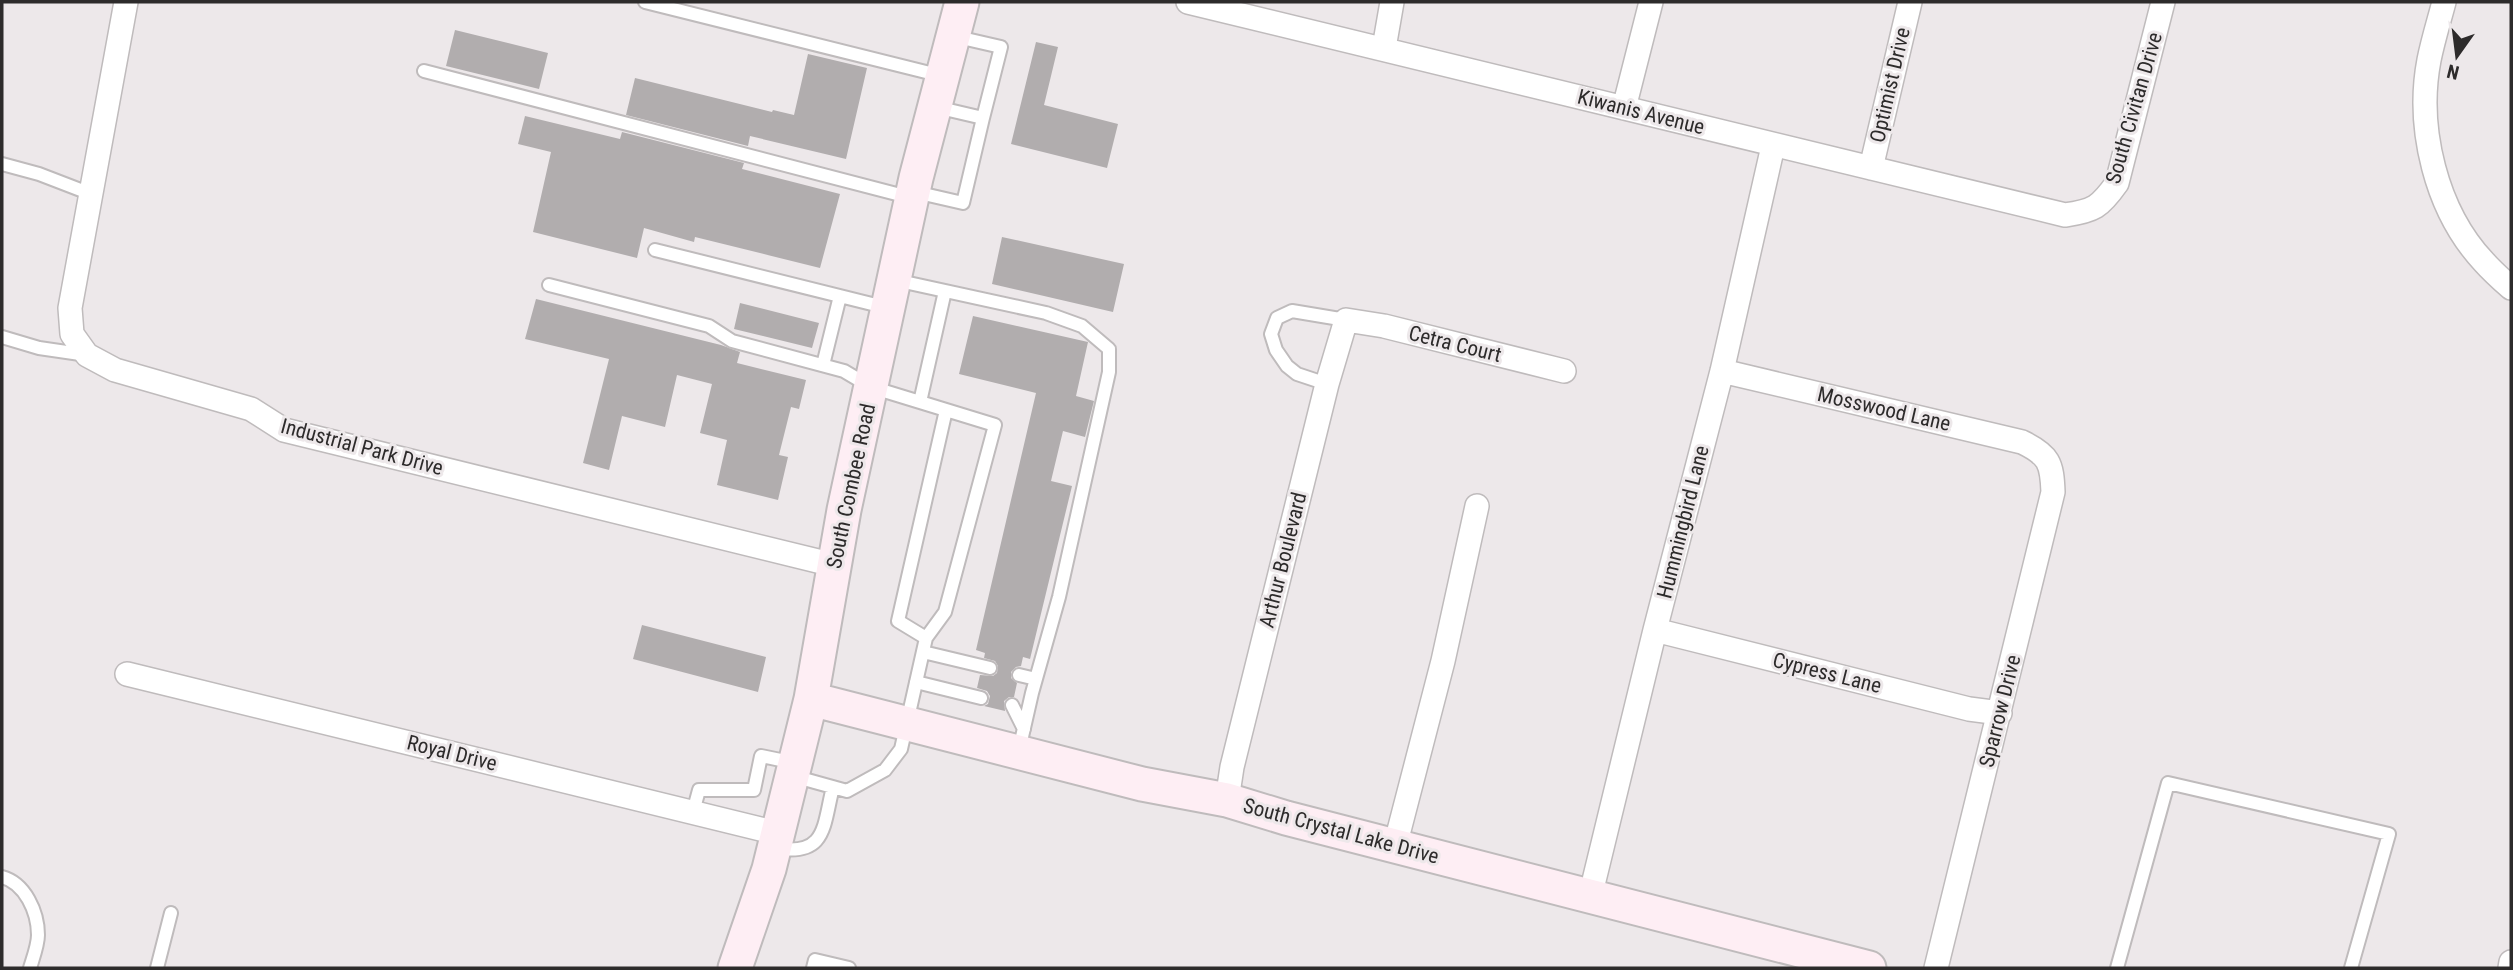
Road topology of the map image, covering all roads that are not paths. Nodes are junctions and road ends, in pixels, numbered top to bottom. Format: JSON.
{"nodes":[{"id":1,"x":126,"y":2,"type":"edge"},
{"id":2,"x":646,"y":2,"type":"edge"},
{"id":3,"x":962,"y":2,"type":"edge"},
{"id":4,"x":1188,"y":2,"type":"edge"},
{"id":5,"x":1392,"y":2,"type":"edge"},
{"id":6,"x":1651,"y":2,"type":"edge"},
{"id":7,"x":1910,"y":2,"type":"edge"},
{"id":8,"x":2163,"y":2,"type":"edge"},
{"id":9,"x":2444,"y":2,"type":"edge"},
{"id":10,"x":953,"y":36,"type":"junction"},
{"id":11,"x":1384,"y":48,"type":"junction"},
{"id":12,"x":424,"y":71,"type":"dead end"},
{"id":13,"x":939,"y":91,"type":"junction"},
{"id":14,"x":1625,"y":108,"type":"junction"},
{"id":15,"x":983,"y":118,"type":"junction"},
{"id":16,"x":1773,"y":146,"type":"junction"},
{"id":17,"x":2,"y":164,"type":"edge"},
{"id":18,"x":1871,"y":168,"type":"junction"},
{"id":19,"x":91,"y":194,"type":"junction"},
{"id":20,"x":913,"y":195,"type":"junction"},
{"id":21,"x":2094,"y":208,"type":"joint"},
{"id":22,"x":655,"y":250,"type":"dead end"},
{"id":23,"x":549,"y":285,"type":"dead end"},
{"id":24,"x":2511,"y":288,"type":"edge"},
{"id":25,"x":945,"y":291,"type":"junction"},
{"id":26,"x":891,"y":294,"type":"junction"},
{"id":27,"x":840,"y":296,"type":"junction"},
{"id":28,"x":1346,"y":320,"type":"junction"},
{"id":29,"x":2,"y":337,"type":"edge"},
{"id":30,"x":88,"y":355,"type":"junction"},
{"id":31,"x":823,"y":365,"type":"junction"},
{"id":32,"x":1564,"y":371,"type":"dead end"},
{"id":33,"x":1722,"y":371,"type":"junction"},
{"id":34,"x":1327,"y":384,"type":"junction"},
{"id":35,"x":871,"y":387,"type":"junction"},
{"id":36,"x":920,"y":402,"type":"junction"},
{"id":37,"x":946,"y":410,"type":"junction"},
{"id":38,"x":2044,"y":455,"type":"joint"},
{"id":39,"x":1478,"y":506,"type":"dead end"},
{"id":40,"x":834,"y":565,"type":"junction"},
{"id":41,"x":1655,"y":630,"type":"junction"},
{"id":42,"x":926,"y":638,"type":"junction"},
{"id":43,"x":923,"y":652,"type":"junction"},
{"id":44,"x":990,"y":668,"type":"dead end"},
{"id":45,"x":127,"y":674,"type":"dead end"},
{"id":46,"x":1019,"y":675,"type":"dead end"},
{"id":47,"x":1036,"y":679,"type":"junction"},
{"id":48,"x":916,"y":682,"type":"junction"},
{"id":49,"x":981,"y":698,"type":"dead end"},
{"id":50,"x":811,"y":699,"type":"junction"},
{"id":51,"x":1012,"y":705,"type":"dead end"},
{"id":52,"x":2000,"y":713,"type":"junction"},
{"id":53,"x":906,"y":725,"type":"junction"},
{"id":54,"x":1021,"y":741,"type":"junction"},
{"id":55,"x":794,"y":769,"type":"junction"},
{"id":56,"x":833,"y":787,"type":"junction"},
{"id":57,"x":1227,"y":800,"type":"junction"},
{"id":58,"x":693,"y":812,"type":"junction"},
{"id":59,"x":776,"y":840,"type":"junction"},
{"id":60,"x":1395,"y":846,"type":"junction"},
{"id":61,"x":2,"y":877,"type":"edge"},
{"id":62,"x":1590,"y":897,"type":"junction"},
{"id":63,"x":171,"y":913,"type":"dead end"},
{"id":64,"x":2511,"y":962,"type":"edge"},
{"id":65,"x":30,"y":968,"type":"edge"},
{"id":66,"x":157,"y":968,"type":"edge"},
{"id":67,"x":736,"y":968,"type":"edge"},
{"id":68,"x":813,"y":968,"type":"edge"},
{"id":69,"x":849,"y":968,"type":"edge"},
{"id":70,"x":1869,"y":968,"type":"edge"},
{"id":71,"x":1936,"y":968,"type":"edge"},
{"id":72,"x":2117,"y":968,"type":"edge"},
{"id":73,"x":2351,"y":968,"type":"edge"},
{"id":74,"x":2510,"y":968,"type":"edge"}],
"edges":[{"from":1,"to":19,"type":"street"},
{"from":2,"to":13,"type":"lane"},
{"from":3,"to":10,"type":"street","name":"South Combee Road"},
{"from":4,"to":11,"type":"street","name":"Kiwanis Avenue"},
{"from":5,"to":11,"type":"street"},
{"from":6,"to":14,"type":"street"},
{"from":7,"to":18,"type":"street","name":"Optimist Drive"},
{"from":8,"to":21,"type":"street","name":"South Civitan Drive"},
{"from":9,"to":24,"type":"street"},
{"from":10,"to":13,"type":"street","name":"South Combee Road"},
{"from":10,"to":15,"type":"lane"},
{"from":11,"to":14,"type":"street","name":"Kiwanis Avenue"},
{"from":12,"to":20,"type":"lane"},
{"from":13,"to":15,"type":"lane"},
{"from":13,"to":20,"type":"street","name":"South Combee Road"},
{"from":14,"to":16,"type":"street","name":"Kiwanis Avenue"},
{"from":15,"to":20,"type":"lane"},
{"from":16,"to":18,"type":"street","name":"Kiwanis Avenue"},
{"from":16,"to":33,"type":"street","name":"Hummingbird Lane"},
{"from":17,"to":19,"type":"lane"},
{"from":18,"to":21,"type":"street","name":"Kiwanis Avenue"},
{"from":19,"to":30,"type":"street"},
{"from":20,"to":26,"type":"street","name":"South Combee Road"},
{"from":22,"to":27,"type":"lane"},
{"from":23,"to":31,"type":"lane"},
{"from":25,"to":26,"type":"lane"},
{"from":25,"to":36,"type":"lane"},
{"from":25,"to":47,"type":"lane"},
{"from":26,"to":27,"type":"lane"},
{"from":26,"to":35,"type":"street","name":"South Combee Road"},
{"from":27,"to":31,"type":"lane"},
{"from":28,"to":32,"type":"street","name":"Cetra Court"},
{"from":28,"to":34,"type":"street","name":"Arthur Boulevard"},
{"from":28,"to":34,"type":"lane"},
{"from":29,"to":30,"type":"lane"},
{"from":30,"to":40,"type":"street","name":"Industrial Park Drive"},
{"from":31,"to":35,"type":"lane"},
{"from":33,"to":38,"type":"street","name":"Mosswood Lane"},
{"from":33,"to":41,"type":"street","name":"Hummingbird Lane"},
{"from":34,"to":57,"type":"street","name":"Arthur Boulevard"},
{"from":35,"to":36,"type":"lane"},
{"from":35,"to":40,"type":"street","name":"South Combee Road"},
{"from":36,"to":37,"type":"lane"},
{"from":37,"to":42,"type":"lane"},
{"from":37,"to":42,"type":"lane"},
{"from":38,"to":52,"type":"street","name":"Sparrow Drive"},
{"from":39,"to":60,"type":"street"},
{"from":40,"to":50,"type":"street","name":"South Combee Road"},
{"from":41,"to":52,"type":"street","name":"Cypress Lane"},
{"from":41,"to":62,"type":"street","name":"Hummingbird Lane"},
{"from":42,"to":43,"type":"lane"},
{"from":43,"to":44,"type":"lane"},
{"from":43,"to":48,"type":"lane"},
{"from":45,"to":58,"type":"street","name":"Royal Drive"},
{"from":46,"to":47,"type":"lane"},
{"from":47,"to":54,"type":"lane"},
{"from":48,"to":49,"type":"lane"},
{"from":48,"to":53,"type":"lane"},
{"from":50,"to":53,"type":"street","name":"South Crystal Lake Drive"},
{"from":50,"to":55,"type":"street","name":"South Combee Road"},
{"from":51,"to":54,"type":"lane"},
{"from":52,"to":71,"type":"street","name":"Sparrow Drive"},
{"from":53,"to":54,"type":"street","name":"South Crystal Lake Drive"},
{"from":53,"to":56,"type":"lane"},
{"from":54,"to":57,"type":"street","name":"South Crystal Lake Drive"},
{"from":55,"to":56,"type":"lane"},
{"from":55,"to":58,"type":"lane"},
{"from":55,"to":59,"type":"street","name":"South Combee Road"},
{"from":56,"to":59,"type":"lane"},
{"from":57,"to":60,"type":"street","name":"South Crystal Lake Drive"},
{"from":58,"to":59,"type":"street","name":"Royal Drive"},
{"from":59,"to":67,"type":"street","name":"South Combee Road"},
{"from":60,"to":62,"type":"street","name":"South Crystal Lake Drive"},
{"from":61,"to":65,"type":"lane"},
{"from":62,"to":70,"type":"street","name":"South Crystal Lake Drive"},
{"from":63,"to":66,"type":"lane"},
{"from":64,"to":74,"type":"street"},
{"from":68,"to":69,"type":"lane"},
{"from":72,"to":73,"type":"lane"}]}
